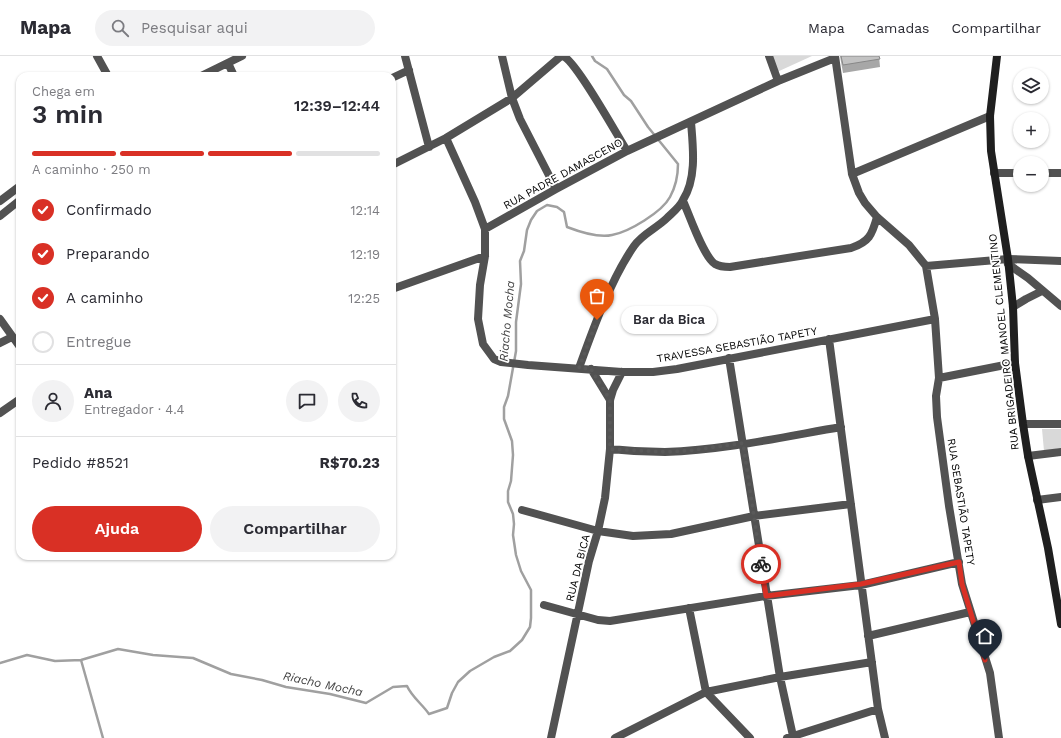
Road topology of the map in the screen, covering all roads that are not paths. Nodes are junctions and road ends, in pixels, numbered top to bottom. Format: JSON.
{"nodes":[{"id":1,"x":97,"y":56,"type":"edge"},
{"id":2,"x":242,"y":56,"type":"edge"},
{"id":3,"x":404,"y":56,"type":"edge"},
{"id":4,"x":502,"y":56,"type":"edge"},
{"id":5,"x":563,"y":56,"type":"edge"},
{"id":6,"x":769,"y":56,"type":"edge"},
{"id":7,"x":997,"y":56,"type":"edge"},
{"id":8,"x":835,"y":57,"type":"edge"},
{"id":9,"x":228,"y":63,"type":"junction"},
{"id":10,"x":409,"y":70,"type":"junction"},
{"id":11,"x":106,"y":72,"type":"edge"},
{"id":12,"x":209,"y":72,"type":"edge"},
{"id":13,"x":232,"y":72,"type":"edge"},
{"id":14,"x":396,"y":76,"type":"edge"},
{"id":15,"x":778,"y":81,"type":"junction"},
{"id":16,"x":512,"y":98,"type":"junction"},
{"id":17,"x":990,"y":116,"type":"junction"},
{"id":18,"x":691,"y":122,"type":"junction"},
{"id":19,"x":446,"y":138,"type":"junction"},
{"id":20,"x":429,"y":147,"type":"junction"},
{"id":21,"x":627,"y":151,"type":"junction"},
{"id":22,"x":396,"y":163,"type":"edge"},
{"id":23,"x":994,"y":173,"type":"junction"},
{"id":24,"x":1013,"y":173,"type":"edge"},
{"id":25,"x":1049,"y":173,"type":"edge"},
{"id":26,"x":1061,"y":173,"type":"edge"},
{"id":27,"x":852,"y":174,"type":"junction"},
{"id":28,"x":556,"y":188,"type":"junction"},
{"id":29,"x":16,"y":189,"type":"edge"},
{"id":30,"x":683,"y":201,"type":"junction"},
{"id":31,"x":0,"y":202,"type":"edge"},
{"id":32,"x":16,"y":203,"type":"edge"},
{"id":33,"x":0,"y":216,"type":"edge"},
{"id":34,"x":877,"y":217,"type":"junction"},
{"id":35,"x":485,"y":229,"type":"junction"},
{"id":36,"x":485,"y":256,"type":"junction"},
{"id":37,"x":1061,"y":260,"type":"edge"},
{"id":38,"x":1008,"y":262,"type":"junction"},
{"id":39,"x":926,"y":266,"type":"junction"},
{"id":40,"x":396,"y":288,"type":"edge"},
{"id":41,"x":1042,"y":291,"type":"junction"},
{"id":42,"x":1061,"y":306,"type":"edge"},
{"id":43,"x":1013,"y":307,"type":"junction"},
{"id":44,"x":0,"y":319,"type":"edge"},
{"id":45,"x":935,"y":319,"type":"junction"},
{"id":46,"x":12,"y":337,"type":"junction"},
{"id":47,"x":829,"y":339,"type":"junction"},
{"id":48,"x":16,"y":342,"type":"edge"},
{"id":49,"x":0,"y":343,"type":"edge"},
{"id":50,"x":729,"y":358,"type":"junction"},
{"id":51,"x":1016,"y":362,"type":"junction"},
{"id":52,"x":579,"y":368,"type":"junction"},
{"id":53,"x":591,"y":369,"type":"junction"},
{"id":54,"x":622,"y":372,"type":"junction"},
{"id":55,"x":939,"y":378,"type":"junction"},
{"id":56,"x":610,"y":400,"type":"junction"},
{"id":57,"x":16,"y":402,"type":"edge"},
{"id":58,"x":0,"y":413,"type":"edge"},
{"id":59,"x":1023,"y":424,"type":"junction"},
{"id":60,"x":1061,"y":424,"type":"edge"},
{"id":61,"x":840,"y":427,"type":"junction"},
{"id":62,"x":743,"y":443,"type":"junction"},
{"id":63,"x":610,"y":449,"type":"junction"},
{"id":64,"x":1061,"y":452,"type":"edge"},
{"id":65,"x":1028,"y":456,"type":"junction"},
{"id":66,"x":1061,"y":497,"type":"edge"},
{"id":67,"x":1037,"y":500,"type":"junction"},
{"id":68,"x":851,"y":504,"type":"junction"},
{"id":69,"x":522,"y":510,"type":"dead end"},
{"id":70,"x":754,"y":516,"type":"junction"},
{"id":71,"x":598,"y":531,"type":"junction"},
{"id":72,"x":959,"y":562,"type":"junction"},
{"id":73,"x":861,"y":584,"type":"junction"},
{"id":74,"x":766,"y":596,"type":"junction"},
{"id":75,"x":544,"y":605,"type":"dead end"},
{"id":76,"x":689,"y":608,"type":"junction"},
{"id":77,"x":970,"y":612,"type":"junction"},
{"id":78,"x":578,"y":614,"type":"junction"},
{"id":79,"x":1061,"y":624,"type":"edge"},
{"id":80,"x":868,"y":636,"type":"junction"},
{"id":81,"x":872,"y":662,"type":"junction"},
{"id":82,"x":780,"y":676,"type":"junction"},
{"id":83,"x":706,"y":692,"type":"junction"},
{"id":84,"x":878,"y":709,"type":"junction"},
{"id":85,"x":790,"y":737,"type":"edge"},
{"id":86,"x":551,"y":738,"type":"edge"},
{"id":87,"x":614,"y":738,"type":"edge"},
{"id":88,"x":750,"y":738,"type":"edge"},
{"id":89,"x":885,"y":738,"type":"edge"},
{"id":90,"x":999,"y":738,"type":"edge"}],
"edges":[{"from":1,"to":11,"type":"street"},
{"from":2,"to":9,"type":"street"},
{"from":3,"to":10,"type":"street"},
{"from":4,"to":16,"type":"street"},
{"from":5,"to":16,"type":"street"},
{"from":5,"to":21,"type":"street"},
{"from":6,"to":15,"type":"street"},
{"from":7,"to":17,"type":"main road","name":"RUA BRIGADEIRO MANOEL CLEMENTINO"},
{"from":8,"to":15,"type":"street"},
{"from":8,"to":27,"type":"street"},
{"from":9,"to":12,"type":"street"},
{"from":9,"to":13,"type":"street"},
{"from":10,"to":14,"type":"street"},
{"from":10,"to":20,"type":"street"},
{"from":15,"to":18,"type":"street"},
{"from":16,"to":19,"type":"street"},
{"from":16,"to":28,"type":"street"},
{"from":17,"to":23,"type":"main road","name":"RUA BRIGADEIRO MANOEL CLEMENTINO"},
{"from":17,"to":27,"type":"street"},
{"from":18,"to":21,"type":"street","name":"RUA PADRE DAMASCENO"},
{"from":18,"to":30,"type":"street"},
{"from":19,"to":20,"type":"street"},
{"from":19,"to":35,"type":"street"},
{"from":20,"to":22,"type":"street"},
{"from":21,"to":28,"type":"street","name":"RUA PADRE DAMASCENO"},
{"from":23,"to":24,"type":"street"},
{"from":23,"to":38,"type":"main road","name":"RUA BRIGADEIRO MANOEL CLEMENTINO"},
{"from":25,"to":26,"type":"street"},
{"from":27,"to":34,"type":"street"},
{"from":28,"to":35,"type":"street","name":"RUA PADRE DAMASCENO"},
{"from":29,"to":31,"type":"street"},
{"from":30,"to":34,"type":"street"},
{"from":30,"to":52,"type":"street"},
{"from":32,"to":33,"type":"street"},
{"from":34,"to":39,"type":"street"},
{"from":35,"to":36,"type":"street"},
{"from":36,"to":40,"type":"street"},
{"from":36,"to":52,"type":"street","name":"TRAVESSA SEBASTIÃO TAPETY"},
{"from":37,"to":38,"type":"street"},
{"from":38,"to":39,"type":"street"},
{"from":38,"to":41,"type":"street"},
{"from":38,"to":43,"type":"main road","name":"RUA BRIGADEIRO MANOEL CLEMENTINO"},
{"from":39,"to":45,"type":"street","name":"RUA SEBASTIÃO TAPETY"},
{"from":41,"to":42,"type":"street"},
{"from":41,"to":43,"type":"street"},
{"from":43,"to":51,"type":"main road","name":"RUA BRIGADEIRO MANOEL CLEMENTINO"},
{"from":44,"to":46,"type":"street"},
{"from":45,"to":47,"type":"street","name":"TRAVESSA SEBASTIÃO TAPETY"},
{"from":45,"to":55,"type":"street","name":"RUA SEBASTIÃO TAPETY"},
{"from":46,"to":48,"type":"street"},
{"from":46,"to":49,"type":"street"},
{"from":47,"to":50,"type":"street","name":"TRAVESSA SEBASTIÃO TAPETY"},
{"from":47,"to":61,"type":"street"},
{"from":50,"to":54,"type":"street","name":"TRAVESSA SEBASTIÃO TAPETY"},
{"from":50,"to":62,"type":"street"},
{"from":51,"to":55,"type":"street"},
{"from":51,"to":59,"type":"main road","name":"RUA BRIGADEIRO MANOEL CLEMENTINO"},
{"from":52,"to":53,"type":"street","name":"TRAVESSA SEBASTIÃO TAPETY"},
{"from":53,"to":54,"type":"street","name":"TRAVESSA SEBASTIÃO TAPETY"},
{"from":53,"to":56,"type":"street"},
{"from":54,"to":56,"type":"street","name":"RUA DA BICA"},
{"from":55,"to":72,"type":"street","name":"RUA SEBASTIÃO TAPETY"},
{"from":56,"to":63,"type":"street","name":"RUA DA BICA"},
{"from":57,"to":58,"type":"street"},
{"from":59,"to":60,"type":"street"},
{"from":59,"to":65,"type":"main road","name":"RUA BRIGADEIRO MANOEL CLEMENTINO"},
{"from":61,"to":62,"type":"street"},
{"from":61,"to":68,"type":"street"},
{"from":62,"to":63,"type":"street"},
{"from":62,"to":70,"type":"street"},
{"from":63,"to":71,"type":"street","name":"RUA DA BICA"},
{"from":64,"to":65,"type":"street"},
{"from":65,"to":67,"type":"main road","name":"RUA BRIGADEIRO MANOEL CLEMENTINO"},
{"from":66,"to":67,"type":"street"},
{"from":67,"to":79,"type":"main road","name":"RUA BRIGADEIRO MANOEL CLEMENTINO"},
{"from":68,"to":70,"type":"street"},
{"from":68,"to":73,"type":"street"},
{"from":69,"to":71,"type":"street"},
{"from":70,"to":71,"type":"street"},
{"from":70,"to":74,"type":"street"},
{"from":71,"to":78,"type":"street","name":"RUA DA BICA"},
{"from":72,"to":73,"type":"street"},
{"from":72,"to":77,"type":"street","name":"RUA SEBASTIÃO TAPETY"},
{"from":73,"to":74,"type":"street"},
{"from":73,"to":80,"type":"street"},
{"from":74,"to":76,"type":"street"},
{"from":74,"to":82,"type":"street"},
{"from":75,"to":78,"type":"street"},
{"from":76,"to":78,"type":"street"},
{"from":76,"to":83,"type":"street"},
{"from":77,"to":80,"type":"street"},
{"from":77,"to":90,"type":"street","name":"RUA SEBASTIÃO TAPETY"},
{"from":78,"to":86,"type":"street","name":"RUA DA BICA"},
{"from":80,"to":81,"type":"street"},
{"from":81,"to":82,"type":"street"},
{"from":81,"to":84,"type":"street"},
{"from":82,"to":83,"type":"street"},
{"from":82,"to":85,"type":"street"},
{"from":83,"to":87,"type":"street"},
{"from":83,"to":88,"type":"street"},
{"from":84,"to":85,"type":"street"},
{"from":84,"to":89,"type":"street"}]}
